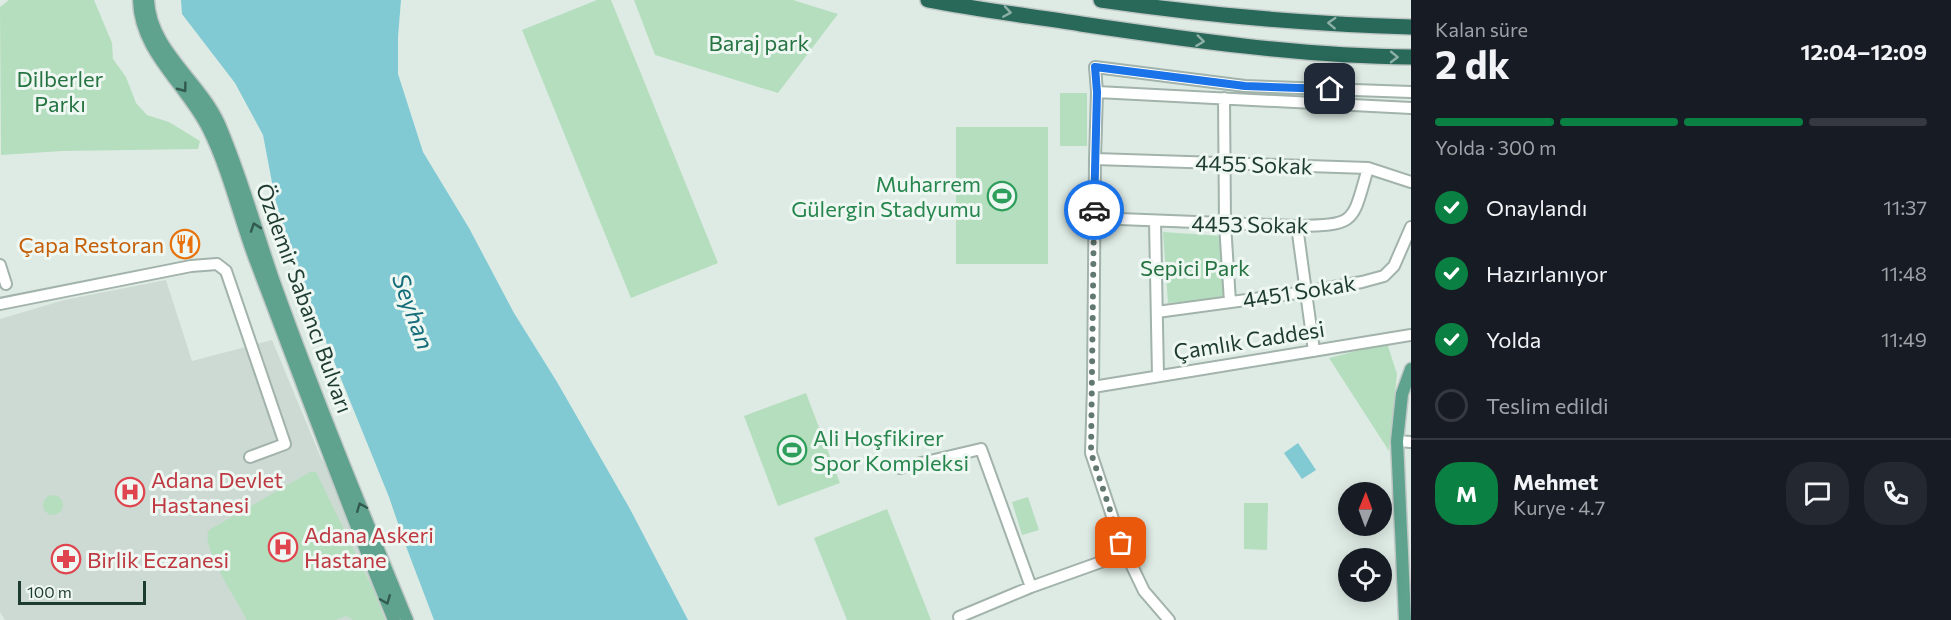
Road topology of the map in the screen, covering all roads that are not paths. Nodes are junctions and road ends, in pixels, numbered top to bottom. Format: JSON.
{"nodes":[{"id":1,"x":139,"y":0,"type":"edge"},
{"id":2,"x":148,"y":0,"type":"edge"},
{"id":3,"x":928,"y":0,"type":"edge"},
{"id":4,"x":1101,"y":0,"type":"edge"},
{"id":5,"x":1411,"y":27,"type":"edge"},
{"id":6,"x":1411,"y":57,"type":"edge"},
{"id":7,"x":1097,"y":92,"type":"junction"},
{"id":8,"x":1411,"y":92,"type":"edge"},
{"id":9,"x":1224,"y":98,"type":"junction"},
{"id":10,"x":1411,"y":108,"type":"edge"},
{"id":11,"x":1095,"y":159,"type":"junction"},
{"id":12,"x":1226,"y":162,"type":"junction"},
{"id":13,"x":1368,"y":168,"type":"junction"},
{"id":14,"x":1411,"y":182,"type":"edge"},
{"id":15,"x":1094,"y":218,"type":"junction"},
{"id":16,"x":1155,"y":221,"type":"junction"},
{"id":17,"x":1225,"y":224,"type":"junction"},
{"id":18,"x":1297,"y":226,"type":"junction"},
{"id":19,"x":1411,"y":226,"type":"edge"},
{"id":20,"x":0,"y":265,"type":"edge"},
{"id":21,"x":6,"y":284,"type":"dead end"},
{"id":22,"x":1305,"y":292,"type":"junction"},
{"id":23,"x":1230,"y":302,"type":"junction"},
{"id":24,"x":0,"y":304,"type":"edge"},
{"id":25,"x":1157,"y":312,"type":"junction"},
{"id":26,"x":1411,"y":335,"type":"edge"},
{"id":27,"x":1314,"y":351,"type":"junction"},
{"id":28,"x":1411,"y":369,"type":"edge"},
{"id":29,"x":1158,"y":376,"type":"junction"},
{"id":30,"x":1093,"y":387,"type":"junction"},
{"id":31,"x":1406,"y":394,"type":"edge"},
{"id":32,"x":1397,"y":441,"type":"junction"},
{"id":33,"x":1411,"y":442,"type":"edge"},
{"id":34,"x":250,"y":457,"type":"dead end"},
{"id":35,"x":900,"y":468,"type":"dead end"},
{"id":36,"x":1126,"y":553,"type":"junction"},
{"id":37,"x":1031,"y":587,"type":"junction"},
{"id":38,"x":959,"y":616,"type":"dead end"},
{"id":39,"x":394,"y":620,"type":"edge"},
{"id":40,"x":406,"y":620,"type":"edge"},
{"id":41,"x":1169,"y":620,"type":"edge"},
{"id":42,"x":1405,"y":620,"type":"edge"}],
"edges":[{"from":1,"to":39,"type":"main road","name":"Özdemir Sabancı Bulvarı","one_way":true},
{"from":40,"to":2,"type":"main road","name":"Özdemir Sabancı Bulvarı","one_way":true},
{"from":3,"to":6,"type":"highway","one_way":true},
{"from":5,"to":4,"type":"highway","one_way":true},
{"from":7,"to":8,"type":"street"},
{"from":7,"to":9,"type":"street"},
{"from":7,"to":11,"type":"street"},
{"from":9,"to":10,"type":"street"},
{"from":9,"to":12,"type":"street"},
{"from":11,"to":12,"type":"street","name":"4455 Sokak"},
{"from":11,"to":15,"type":"street"},
{"from":12,"to":13,"type":"street","name":"4455 Sokak"},
{"from":12,"to":17,"type":"street"},
{"from":13,"to":14,"type":"street","name":"4455 Sokak"},
{"from":13,"to":18,"type":"street","name":"4453 Sokak"},
{"from":15,"to":16,"type":"street","name":"4453 Sokak"},
{"from":15,"to":30,"type":"street"},
{"from":16,"to":17,"type":"street","name":"4453 Sokak"},
{"from":16,"to":25,"type":"street"},
{"from":17,"to":18,"type":"street","name":"4453 Sokak"},
{"from":17,"to":23,"type":"street"},
{"from":18,"to":22,"type":"street"},
{"from":19,"to":22,"type":"street","name":"4451 Sokak"},
{"from":20,"to":21,"type":"street"},
{"from":22,"to":23,"type":"street","name":"4451 Sokak"},
{"from":22,"to":27,"type":"street"},
{"from":23,"to":25,"type":"street","name":"4451 Sokak"},
{"from":24,"to":34,"type":"street"},
{"from":25,"to":29,"type":"street"},
{"from":26,"to":27,"type":"street","name":"Çamlık Caddesi"},
{"from":27,"to":29,"type":"street","name":"Çamlık Caddesi"},
{"from":28,"to":31,"type":"main road"},
{"from":29,"to":30,"type":"street","name":"Çamlık Caddesi"},
{"from":30,"to":36,"type":"street"},
{"from":31,"to":32,"type":"main road"},
{"from":32,"to":33,"type":"street"},
{"from":32,"to":42,"type":"main road"},
{"from":35,"to":37,"type":"street"},
{"from":36,"to":37,"type":"street"},
{"from":36,"to":41,"type":"street"},
{"from":37,"to":38,"type":"street"}]}
